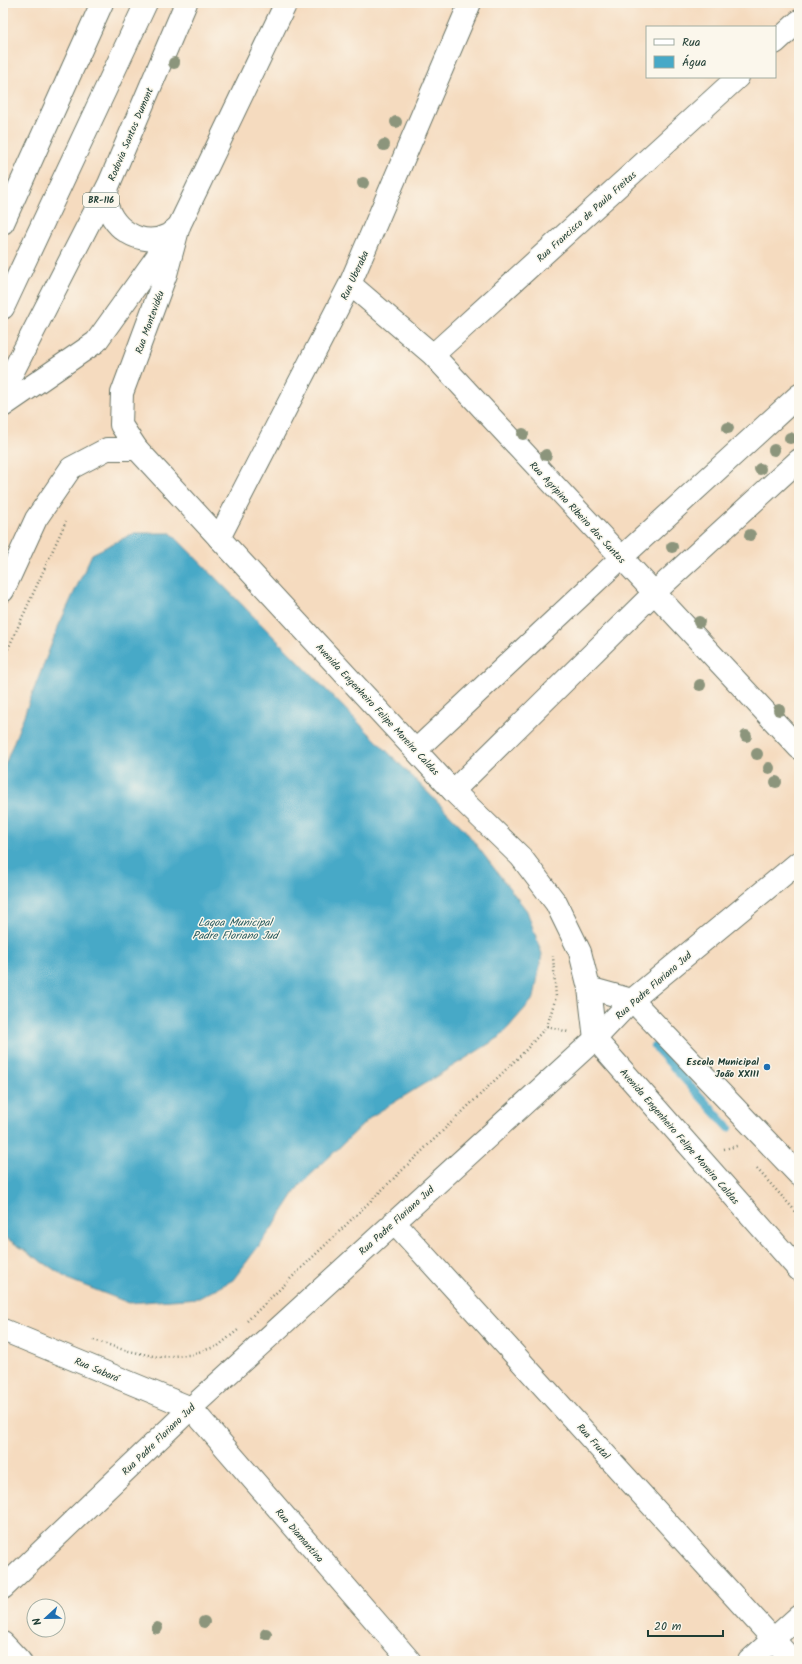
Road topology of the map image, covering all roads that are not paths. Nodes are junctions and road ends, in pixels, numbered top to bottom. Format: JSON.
{"nodes":[{"id":1,"x":102,"y":3,"type":"edge"},
{"id":2,"x":146,"y":3,"type":"edge"},
{"id":3,"x":186,"y":3,"type":"edge"},
{"id":4,"x":286,"y":3,"type":"edge"},
{"id":5,"x":470,"y":3,"type":"edge"},
{"id":6,"x":799,"y":22,"type":"edge"},
{"id":7,"x":776,"y":42,"type":"edge"},
{"id":8,"x":737,"y":78,"type":"edge"},
{"id":9,"x":109,"y":184,"type":"junction"},
{"id":10,"x":3,"y":223,"type":"edge"},
{"id":11,"x":179,"y":226,"type":"junction"},
{"id":12,"x":350,"y":284,"type":"junction"},
{"id":13,"x":3,"y":308,"type":"edge"},
{"id":14,"x":433,"y":355,"type":"junction"},
{"id":15,"x":3,"y":391,"type":"edge"},
{"id":16,"x":799,"y":395,"type":"edge"},
{"id":17,"x":3,"y":406,"type":"edge"},
{"id":18,"x":137,"y":449,"type":"junction"},
{"id":19,"x":799,"y":460,"type":"edge"},
{"id":20,"x":219,"y":538,"type":"junction"},
{"id":21,"x":620,"y":558,"type":"junction"},
{"id":22,"x":3,"y":591,"type":"edge"},
{"id":23,"x":654,"y":593,"type":"junction"},
{"id":24,"x":799,"y":748,"type":"edge"},
{"id":25,"x":416,"y":750,"type":"junction"},
{"id":26,"x":453,"y":790,"type":"junction"},
{"id":27,"x":799,"y":862,"type":"edge"},
{"id":28,"x":589,"y":988,"type":"junction"},
{"id":29,"x":632,"y":1000,"type":"junction"},
{"id":30,"x":595,"y":1039,"type":"junction"},
{"id":31,"x":799,"y":1175,"type":"edge"},
{"id":32,"x":394,"y":1222,"type":"junction"},
{"id":33,"x":799,"y":1270,"type":"edge"},
{"id":34,"x":3,"y":1330,"type":"edge"},
{"id":35,"x":191,"y":1408,"type":"junction"},
{"id":36,"x":3,"y":1588,"type":"edge"},
{"id":37,"x":799,"y":1616,"type":"edge"},
{"id":38,"x":774,"y":1640,"type":"junction"},
{"id":39,"x":3,"y":1643,"type":"edge"},
{"id":40,"x":20,"y":1661,"type":"edge"},
{"id":41,"x":410,"y":1661,"type":"edge"},
{"id":42,"x":749,"y":1661,"type":"edge"},
{"id":43,"x":793,"y":1661,"type":"edge"}],
"edges":[{"from":1,"to":10,"type":"main road"},
{"from":2,"to":13,"type":"main road"},
{"from":3,"to":9,"type":"main road","name":"Rodovia Santos Dumont","number":"BR-116"},
{"from":4,"to":11,"type":"main road","name":"Rua Montevidéu"},
{"from":5,"to":12,"type":"main road","name":"Rua Uberaba"},
{"from":6,"to":7,"type":"main road"},
{"from":8,"to":14,"type":"main road","name":"Rua Francisco de Paula Freitas"},
{"from":9,"to":11,"type":"main road"},
{"from":9,"to":15,"type":"main road","name":"Rodovia Santos Dumont","number":"BR-116"},
{"from":11,"to":17,"type":"main road"},
{"from":11,"to":18,"type":"main road","name":"Rua Montevidéu"},
{"from":12,"to":14,"type":"main road","name":"Rua Agripino Ribeiro dos Santos"},
{"from":12,"to":20,"type":"main road","name":"Rua Uberaba"},
{"from":14,"to":21,"type":"main road","name":"Rua Agripino Ribeiro dos Santos"},
{"from":16,"to":21,"type":"main road"},
{"from":18,"to":20,"type":"main road","name":"Avenida Engenheiro Felipe Moreira Caldas"},
{"from":18,"to":22,"type":"main road"},
{"from":19,"to":23,"type":"main road"},
{"from":20,"to":25,"type":"main road","name":"Avenida Engenheiro Felipe Moreira Caldas"},
{"from":21,"to":23,"type":"main road","name":"Rua Agripino Ribeiro dos Santos"},
{"from":21,"to":25,"type":"main road"},
{"from":23,"to":24,"type":"main road","name":"Rua Agripino Ribeiro dos Santos"},
{"from":23,"to":26,"type":"main road"},
{"from":25,"to":26,"type":"main road","name":"Avenida Engenheiro Felipe Moreira Caldas"},
{"from":26,"to":28,"type":"main road","name":"Avenida Engenheiro Felipe Moreira Caldas"},
{"from":27,"to":29,"type":"main road","name":"Rua Padre Floriano Jud"},
{"from":28,"to":29,"type":"main road"},
{"from":28,"to":30,"type":"main road","name":"Avenida Engenheiro Felipe Moreira Caldas"},
{"from":29,"to":30,"type":"main road","name":"Rua Padre Floriano Jud"},
{"from":29,"to":31,"type":"main road"},
{"from":30,"to":32,"type":"main road","name":"Rua Padre Floriano Jud"},
{"from":30,"to":33,"type":"main road","name":"Avenida Engenheiro Felipe Moreira Caldas"},
{"from":32,"to":35,"type":"main road","name":"Rua Padre Floriano Jud"},
{"from":32,"to":38,"type":"main road","name":"Rua Frutal"},
{"from":34,"to":35,"type":"main road","name":"Rua Sabará"},
{"from":35,"to":36,"type":"main road","name":"Rua Padre Floriano Jud"},
{"from":35,"to":41,"type":"main road","name":"Rua Diamantina"},
{"from":37,"to":38,"type":"main road"},
{"from":38,"to":42,"type":"main road"},
{"from":38,"to":43,"type":"main road","name":"Rua Frutal"},
{"from":39,"to":40,"type":"main road"}]}
